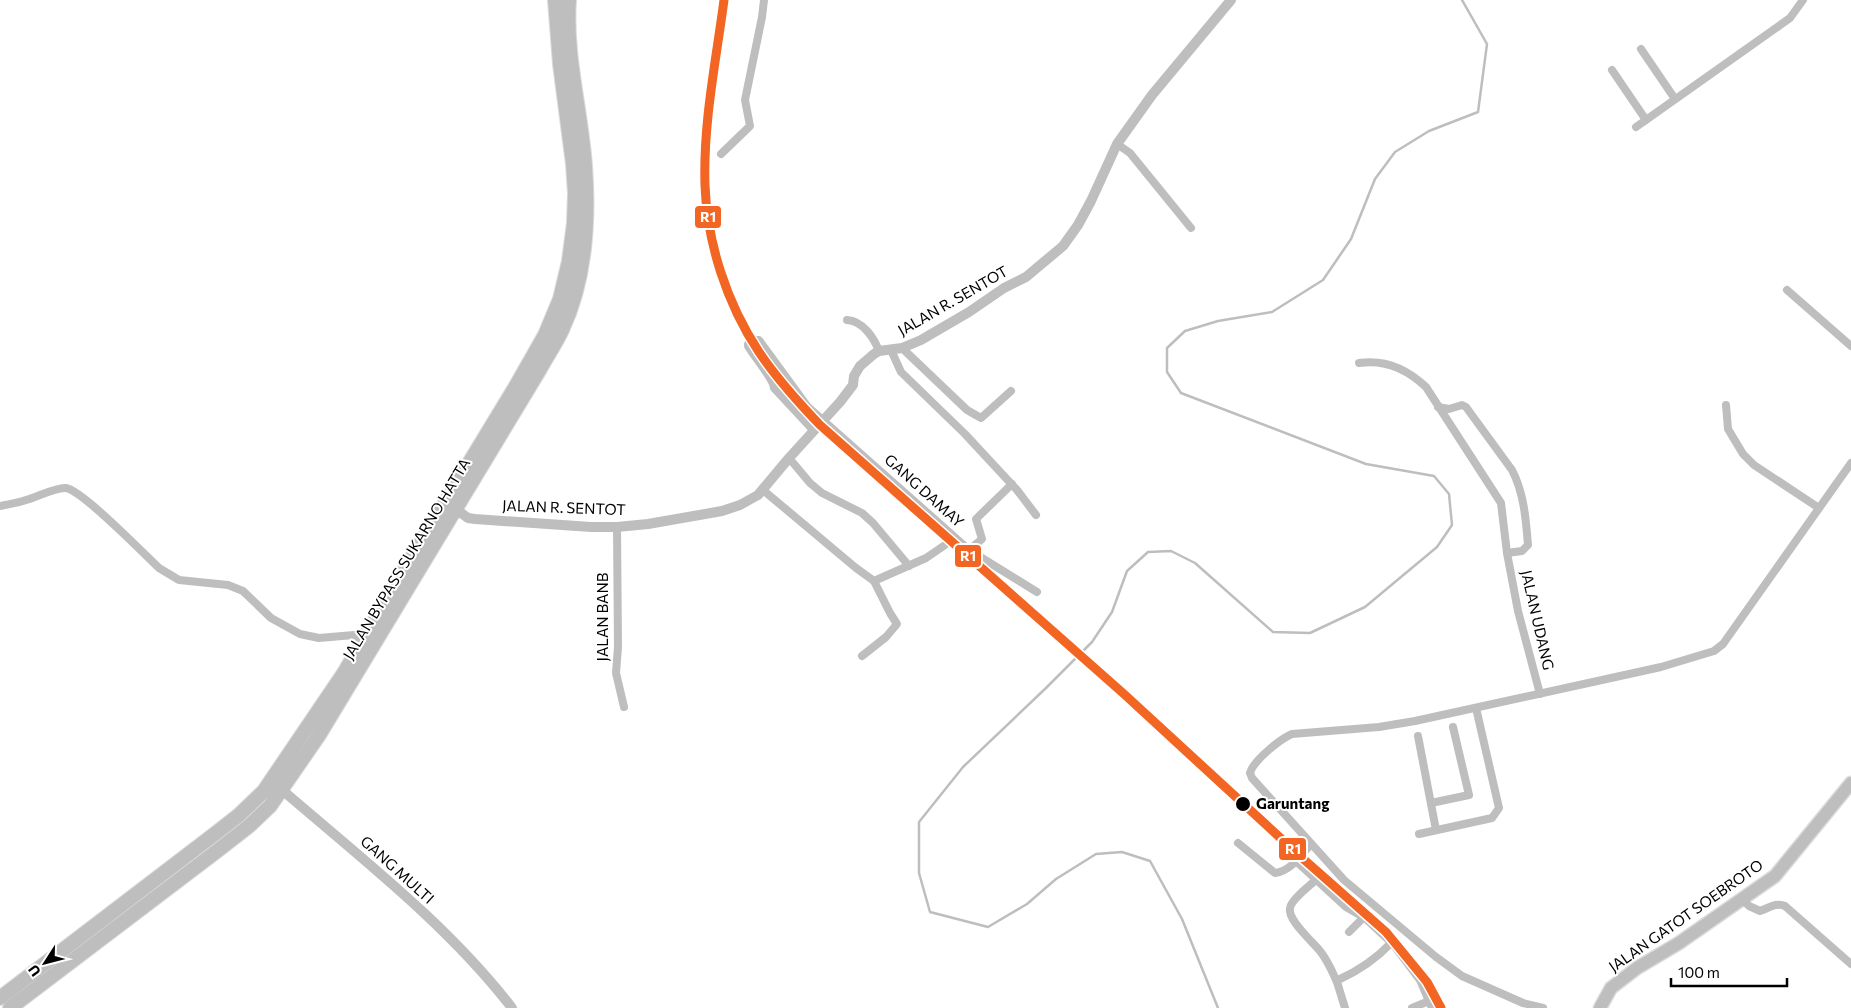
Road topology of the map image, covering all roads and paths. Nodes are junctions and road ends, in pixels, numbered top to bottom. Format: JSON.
{"nodes":[{"id":1,"x":555,"y":0,"type":"edge"},
{"id":2,"x":569,"y":0,"type":"edge"},
{"id":3,"x":764,"y":0,"type":"edge"},
{"id":4,"x":1231,"y":0,"type":"edge"},
{"id":5,"x":1803,"y":0,"type":"edge"},
{"id":6,"x":1641,"y":49,"type":"dead end"},
{"id":7,"x":1612,"y":70,"type":"dead end"},
{"id":8,"x":1675,"y":99,"type":"junction"},
{"id":9,"x":1646,"y":120,"type":"junction"},
{"id":10,"x":1636,"y":127,"type":"dead end"},
{"id":11,"x":1117,"y":144,"type":"junction"},
{"id":12,"x":721,"y":154,"type":"dead end"},
{"id":13,"x":1191,"y":228,"type":"dead end"},
{"id":14,"x":1787,"y":290,"type":"dead end"},
{"id":15,"x":847,"y":320,"type":"dead end"},
{"id":16,"x":1851,"y":346,"type":"edge"},
{"id":17,"x":896,"y":349,"type":"junction"},
{"id":18,"x":879,"y":351,"type":"junction"},
{"id":19,"x":1359,"y":362,"type":"dead end"},
{"id":20,"x":1011,"y":391,"type":"dead end"},
{"id":21,"x":1726,"y":405,"type":"dead end"},
{"id":22,"x":1438,"y":407,"type":"junction"},
{"id":23,"x":824,"y":421,"type":"junction"},
{"id":24,"x":814,"y":431,"type":"junction"},
{"id":25,"x":789,"y":458,"type":"junction"},
{"id":26,"x":1851,"y":463,"type":"edge"},
{"id":27,"x":1012,"y":484,"type":"junction"},
{"id":28,"x":763,"y":490,"type":"junction"},
{"id":29,"x":0,"y":506,"type":"edge"},
{"id":30,"x":451,"y":506,"type":"junction"},
{"id":31,"x":1819,"y":508,"type":"junction"},
{"id":32,"x":1036,"y":514,"type":"dead end"},
{"id":33,"x":617,"y":526,"type":"junction"},
{"id":34,"x":945,"y":545,"type":"dead end"},
{"id":35,"x":969,"y":550,"type":"junction"},
{"id":36,"x":1507,"y":553,"type":"junction"},
{"id":37,"x":909,"y":566,"type":"junction"},
{"id":38,"x":874,"y":580,"type":"junction"},
{"id":39,"x":1036,"y":592,"type":"dead end"},
{"id":40,"x":366,"y":638,"type":"junction"},
{"id":41,"x":862,"y":656,"type":"dead end"},
{"id":42,"x":1540,"y":694,"type":"junction"},
{"id":43,"x":624,"y":707,"type":"dead end"},
{"id":44,"x":1476,"y":708,"type":"junction"},
{"id":45,"x":1453,"y":726,"type":"dead end"},
{"id":46,"x":1418,"y":736,"type":"dead end"},
{"id":47,"x":1851,"y":783,"type":"edge"},
{"id":48,"x":281,"y":790,"type":"junction"},
{"id":49,"x":1431,"y":803,"type":"junction"},
{"id":50,"x":1436,"y":830,"type":"junction"},
{"id":51,"x":1419,"y":834,"type":"dead end"},
{"id":52,"x":1238,"y":843,"type":"dead end"},
{"id":53,"x":1311,"y":844,"type":"junction"},
{"id":54,"x":1296,"y":861,"type":"junction"},
{"id":55,"x":1316,"y":880,"type":"junction"},
{"id":56,"x":1742,"y":900,"type":"junction"},
{"id":57,"x":1364,"y":918,"type":"junction"},
{"id":58,"x":100,"y":921,"type":"junction"},
{"id":59,"x":1349,"y":932,"type":"dead end"},
{"id":60,"x":111,"y":933,"type":"junction"},
{"id":61,"x":1391,"y":943,"type":"junction"},
{"id":62,"x":1851,"y":964,"type":"edge"},
{"id":63,"x":1337,"y":982,"type":"junction"},
{"id":64,"x":0,"y":998,"type":"edge"},
{"id":65,"x":1431,"y":1005,"type":"edge"},
{"id":66,"x":1523,"y":1005,"type":"edge"},
{"id":67,"x":10,"y":1008,"type":"edge"},
{"id":68,"x":512,"y":1008,"type":"edge"},
{"id":69,"x":1345,"y":1008,"type":"edge"},
{"id":70,"x":1412,"y":1008,"type":"edge"},
{"id":71,"x":1543,"y":1008,"type":"edge"},
{"id":72,"x":1600,"y":1008,"type":"edge"}],
"edges":[{"from":1,"to":30,"type":"highway","name":"JALAN BYPASS SUKARNO HATTA"},
{"from":2,"to":30,"type":"highway","name":"JALAN BYPASS SUKARNO HATTA"},
{"from":3,"to":12,"type":"street"},
{"from":4,"to":11,"type":"street","name":"JALAN R. SENTOT"},
{"from":5,"to":8,"type":"street"},
{"from":6,"to":8,"type":"street"},
{"from":7,"to":9,"type":"street"},
{"from":8,"to":9,"type":"street"},
{"from":9,"to":10,"type":"street"},
{"from":11,"to":13,"type":"street"},
{"from":11,"to":17,"type":"street","name":"JALAN R. SENTOT"},
{"from":14,"to":16,"type":"street"},
{"from":15,"to":18,"type":"street"},
{"from":17,"to":18,"type":"street","name":"JALAN R. SENTOT"},
{"from":17,"to":20,"type":"street"},
{"from":17,"to":27,"type":"street"},
{"from":18,"to":23,"type":"street","name":"JALAN R. SENTOT"},
{"from":19,"to":22,"type":"street","name":"JALAN UDANG"},
{"from":21,"to":31,"type":"street"},
{"from":22,"to":36,"type":"street","name":"JALAN UDANG"},
{"from":22,"to":36,"type":"street","name":"JALAN UDANG"},
{"from":23,"to":24,"type":"street","name":"JALAN R. SENTOT"},
{"from":23,"to":24,"type":"street","name":"GANG DAMAY"},
{"from":23,"to":35,"type":"street","name":"GANG DAMAY"},
{"from":24,"to":25,"type":"street","name":"JALAN R. SENTOT"},
{"from":25,"to":28,"type":"street","name":"JALAN R. SENTOT"},
{"from":25,"to":37,"type":"street"},
{"from":26,"to":31,"type":"street"},
{"from":27,"to":32,"type":"street"},
{"from":27,"to":35,"type":"street"},
{"from":28,"to":33,"type":"street","name":"JALAN R. SENTOT"},
{"from":28,"to":38,"type":"street"},
{"from":29,"to":40,"type":"street"},
{"from":30,"to":33,"type":"street","name":"JALAN R. SENTOT"},
{"from":30,"to":40,"type":"highway","name":"JALAN BYPASS SUKARNO HATTA"},
{"from":30,"to":48,"type":"highway","name":"JALAN BYPASS SUKARNO HATTA"},
{"from":31,"to":42,"type":"street"},
{"from":33,"to":43,"type":"street","name":"JALAN BANB"},
{"from":34,"to":37,"type":"street"},
{"from":35,"to":39,"type":"street","name":"GANG DAMAY"},
{"from":36,"to":42,"type":"street","name":"JALAN UDANG"},
{"from":37,"to":38,"type":"street"},
{"from":38,"to":41,"type":"street"},
{"from":40,"to":58,"type":"highway","name":"JALAN BYPASS SUKARNO HATTA"},
{"from":42,"to":44,"type":"street"},
{"from":44,"to":50,"type":"street"},
{"from":44,"to":53,"type":"street"},
{"from":45,"to":49,"type":"street"},
{"from":46,"to":49,"type":"street"},
{"from":47,"to":56,"type":"main road","name":"JALAN GATOT SOEBROTO"},
{"from":48,"to":60,"type":"highway","name":"JALAN BYPASS SUKARNO HATTA"},
{"from":48,"to":68,"type":"street","name":"GANG MULTI"},
{"from":49,"to":50,"type":"street"},
{"from":50,"to":51,"type":"street"},
{"from":52,"to":54,"type":"street"},
{"from":53,"to":54,"type":"street"},
{"from":53,"to":66,"type":"street"},
{"from":54,"to":55,"type":"street"},
{"from":55,"to":57,"type":"street"},
{"from":55,"to":63,"type":"street"},
{"from":56,"to":62,"type":"street"},
{"from":56,"to":72,"type":"main road","name":"JALAN GATOT SOEBROTO"},
{"from":57,"to":59,"type":"street"},
{"from":57,"to":61,"type":"street"},
{"from":58,"to":60,"type":"highway"},
{"from":58,"to":64,"type":"highway","name":"JALAN BYPASS SUKARNO HATTA"},
{"from":60,"to":67,"type":"highway","name":"JALAN BYPASS SUKARNO HATTA"},
{"from":61,"to":63,"type":"street"},
{"from":61,"to":65,"type":"street"},
{"from":63,"to":69,"type":"street"},
{"from":65,"to":70,"type":"street"},
{"from":66,"to":71,"type":"street"}]}
